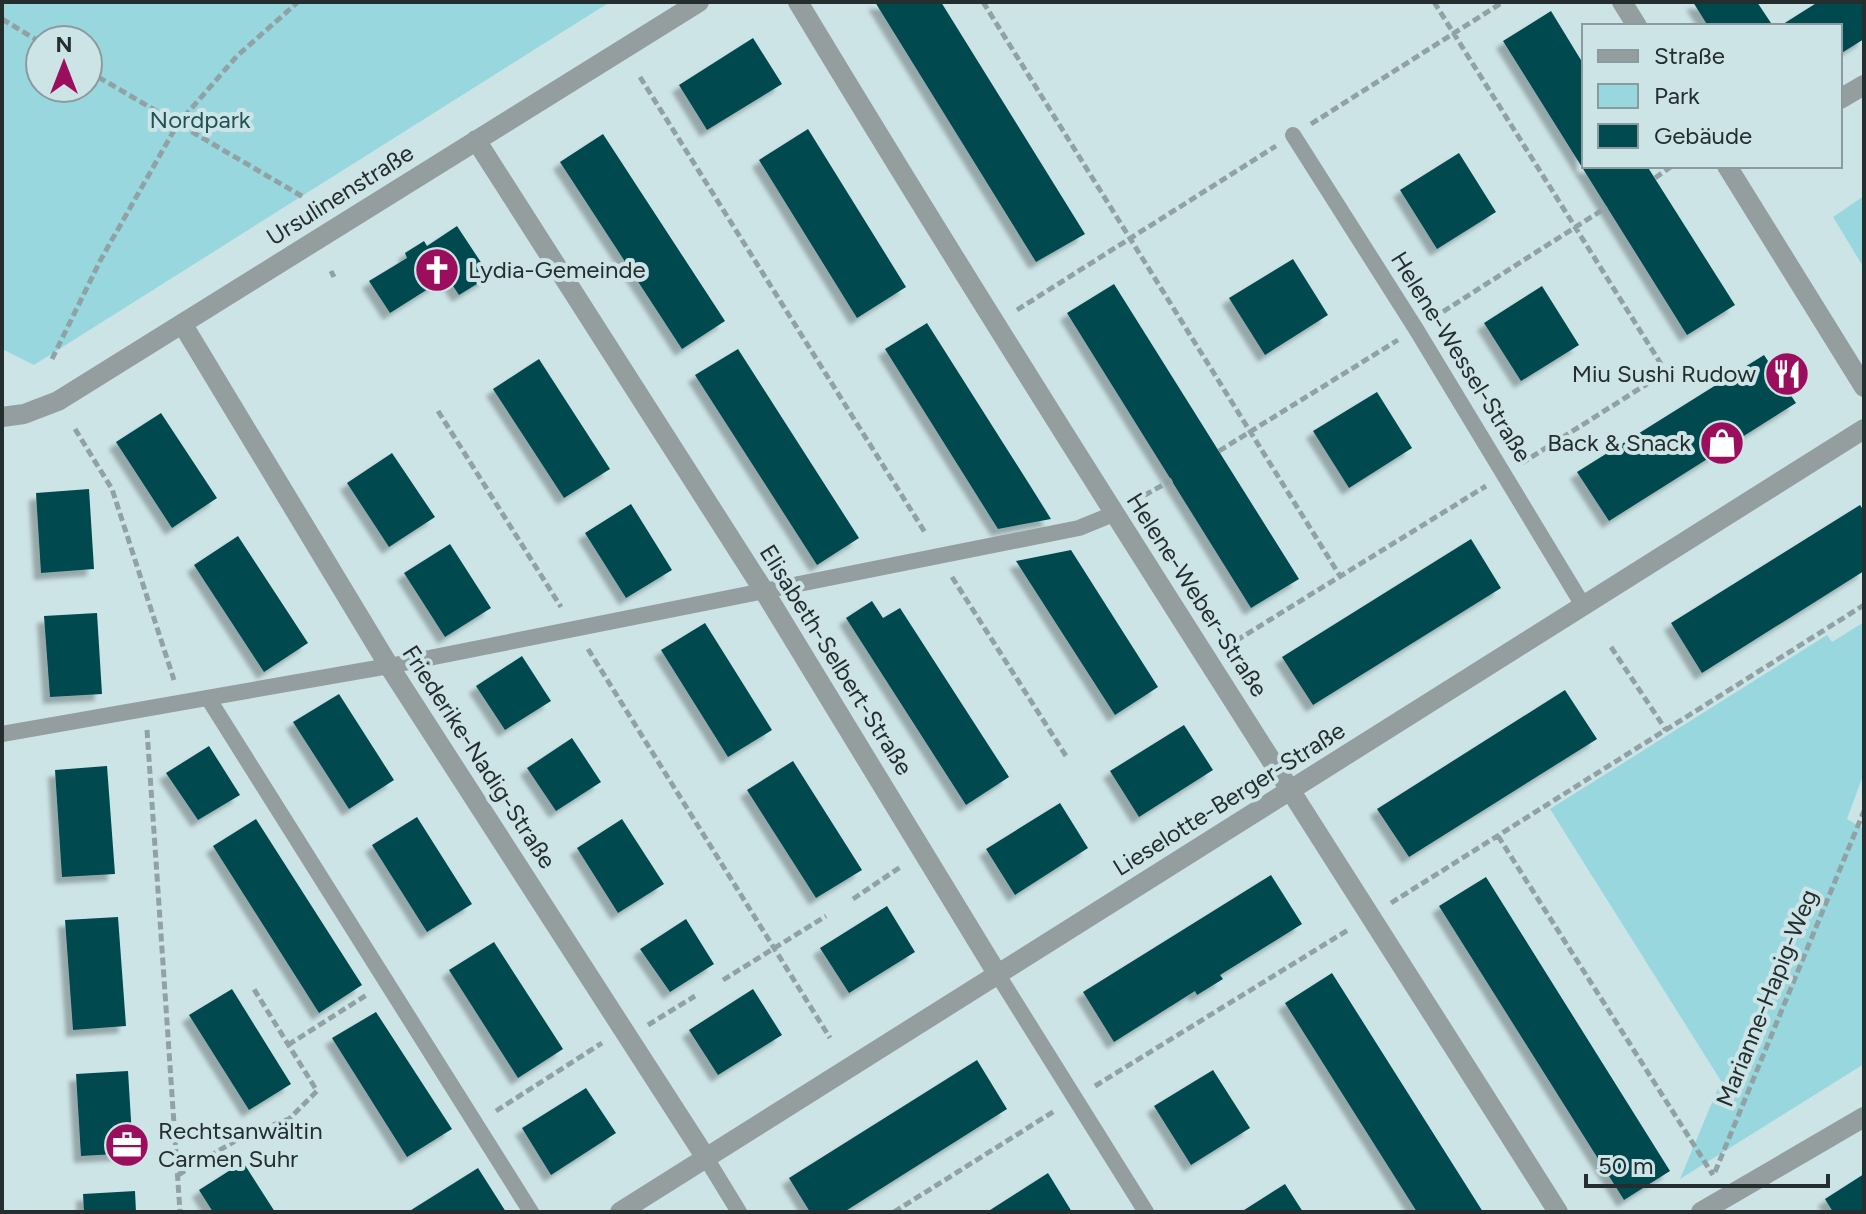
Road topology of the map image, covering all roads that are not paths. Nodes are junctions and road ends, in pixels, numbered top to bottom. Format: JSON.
{"nodes":[{"id":1,"x":699,"y":2,"type":"edge"},
{"id":2,"x":798,"y":2,"type":"edge"},
{"id":3,"x":1622,"y":2,"type":"edge"},
{"id":4,"x":1636,"y":24,"type":"edge"},
{"id":5,"x":1864,"y":85,"type":"edge"},
{"id":6,"x":1842,"y":98,"type":"edge"},
{"id":7,"x":1293,"y":135,"type":"road end"},
{"id":8,"x":476,"y":140,"type":"junction"},
{"id":9,"x":1730,"y":168,"type":"edge"},
{"id":10,"x":183,"y":325,"type":"junction"},
{"id":11,"x":1864,"y":387,"type":"edge"},
{"id":12,"x":2,"y":417,"type":"edge"},
{"id":13,"x":1864,"y":429,"type":"edge"},
{"id":14,"x":1113,"y":514,"type":"junction"},
{"id":15,"x":764,"y":591,"type":"junction"},
{"id":16,"x":1584,"y":607,"type":"junction"},
{"id":17,"x":389,"y":666,"type":"junction"},
{"id":18,"x":208,"y":698,"type":"junction"},
{"id":19,"x":2,"y":734,"type":"edge"},
{"id":20,"x":1292,"y":790,"type":"junction"},
{"id":21,"x":998,"y":975,"type":"junction"},
{"id":22,"x":1864,"y":1117,"type":"edge"},
{"id":23,"x":706,"y":1158,"type":"junction"},
{"id":24,"x":531,"y":1212,"type":"edge"},
{"id":25,"x":620,"y":1212,"type":"edge"},
{"id":26,"x":739,"y":1212,"type":"edge"},
{"id":27,"x":1146,"y":1212,"type":"edge"},
{"id":28,"x":1558,"y":1212,"type":"edge"},
{"id":29,"x":1701,"y":1212,"type":"edge"}],
"edges":[{"from":1,"to":8,"type":"street","name":"Ursulinenstraße"},
{"from":2,"to":14,"type":"street","name":"Helene-Weber-Straße"},
{"from":3,"to":4,"type":"street"},
{"from":5,"to":6,"type":"street"},
{"from":7,"to":16,"type":"lane","name":"Helene-Wessel-Straße"},
{"from":8,"to":10,"type":"street","name":"Ursulinenstraße"},
{"from":8,"to":15,"type":"street","name":"Elisabeth-Selbert-Straße"},
{"from":9,"to":11,"type":"street"},
{"from":10,"to":12,"type":"street","name":"Ursulinenstraße"},
{"from":10,"to":17,"type":"street","name":"Friederike-Nadig-Straße"},
{"from":13,"to":16,"type":"street","name":"Lieselotte-Berger-Straße"},
{"from":14,"to":15,"type":"lane"},
{"from":14,"to":20,"type":"street","name":"Helene-Weber-Straße"},
{"from":15,"to":17,"type":"lane"},
{"from":15,"to":21,"type":"street","name":"Elisabeth-Selbert-Straße"},
{"from":16,"to":20,"type":"street","name":"Lieselotte-Berger-Straße"},
{"from":17,"to":18,"type":"lane"},
{"from":17,"to":23,"type":"street","name":"Friederike-Nadig-Straße"},
{"from":18,"to":19,"type":"lane"},
{"from":18,"to":24,"type":"lane"},
{"from":20,"to":21,"type":"street","name":"Lieselotte-Berger-Straße"},
{"from":20,"to":28,"type":"street","name":"Helene-Weber-Straße"},
{"from":21,"to":23,"type":"street","name":"Lieselotte-Berger-Straße"},
{"from":21,"to":27,"type":"lane","name":"Elisabeth-Selbert-Straße"},
{"from":22,"to":29,"type":"street"},
{"from":23,"to":25,"type":"street","name":"Lieselotte-Berger-Straße"},
{"from":23,"to":26,"type":"lane","name":"Friederike-Nadig-Straße"}]}
